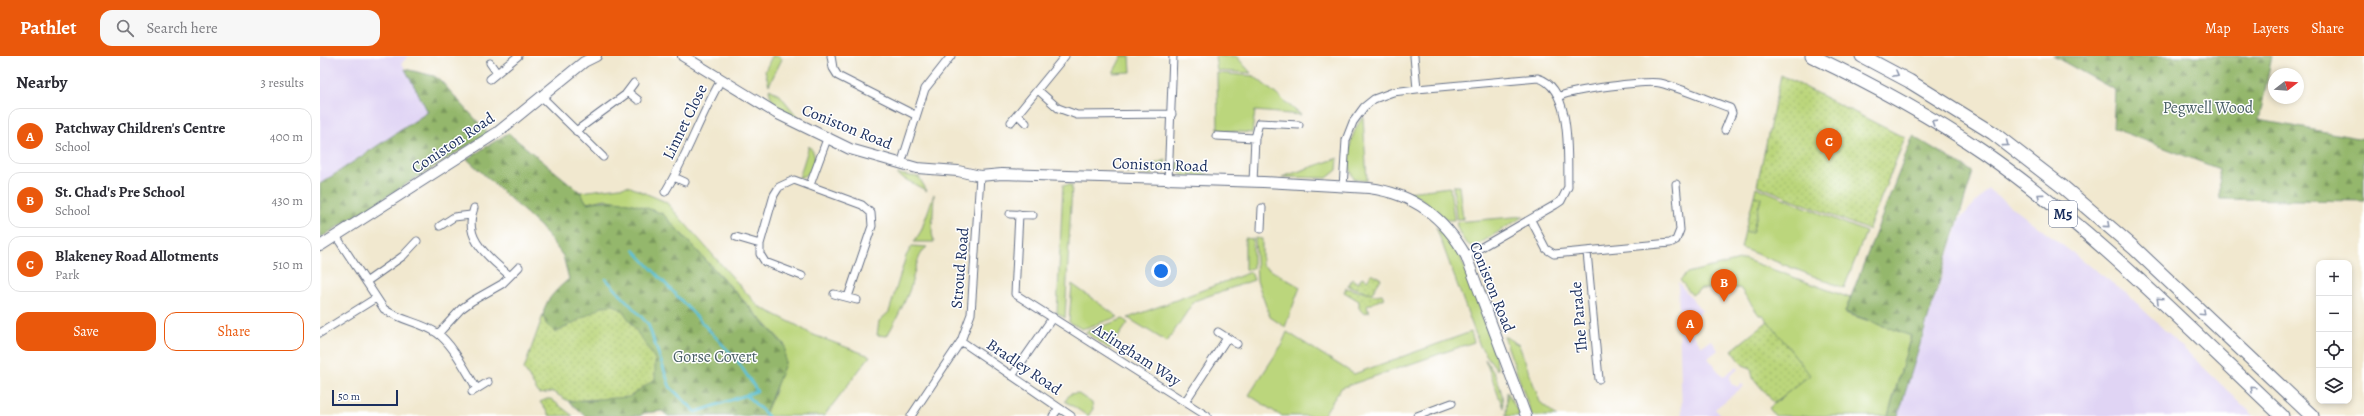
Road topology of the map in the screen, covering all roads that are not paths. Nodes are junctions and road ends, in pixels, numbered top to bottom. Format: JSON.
{"nodes":[{"id":1,"x":518,"y":56,"type":"edge"},
{"id":2,"x":596,"y":56,"type":"edge"},
{"id":3,"x":683,"y":56,"type":"edge"},
{"id":4,"x":831,"y":56,"type":"edge"},
{"id":5,"x":951,"y":56,"type":"edge"},
{"id":6,"x":1065,"y":56,"type":"edge"},
{"id":7,"x":1173,"y":56,"type":"edge"},
{"id":8,"x":1414,"y":56,"type":"edge"},
{"id":9,"x":1812,"y":56,"type":"edge"},
{"id":10,"x":1862,"y":56,"type":"edge"},
{"id":11,"x":490,"y":63,"type":"dead end"},
{"id":12,"x":497,"y":73,"type":"junction"},
{"id":13,"x":490,"y":79,"type":"dead end"},
{"id":14,"x":722,"y":80,"type":"junction"},
{"id":15,"x":634,"y":83,"type":"dead end"},
{"id":16,"x":1417,"y":89,"type":"junction"},
{"id":17,"x":1038,"y":90,"type":"junction"},
{"id":18,"x":628,"y":92,"type":"junction"},
{"id":19,"x":540,"y":96,"type":"junction"},
{"id":20,"x":1560,"y":96,"type":"junction"},
{"id":21,"x":638,"y":100,"type":"dead end"},
{"id":22,"x":1172,"y":114,"type":"junction"},
{"id":23,"x":915,"y":115,"type":"junction"},
{"id":24,"x":1018,"y":115,"type":"junction"},
{"id":25,"x":1011,"y":122,"type":"dead end"},
{"id":26,"x":1026,"y":122,"type":"dead end"},
{"id":27,"x":1299,"y":125,"type":"dead end"},
{"id":28,"x":1725,"y":130,"type":"dead end"},
{"id":29,"x":576,"y":131,"type":"junction"},
{"id":30,"x":1216,"y":136,"type":"dead end"},
{"id":31,"x":1255,"y":138,"type":"junction"},
{"id":32,"x":827,"y":139,"type":"junction"},
{"id":33,"x":603,"y":157,"type":"dead end"},
{"id":34,"x":901,"y":164,"type":"junction"},
{"id":35,"x":980,"y":176,"type":"junction"},
{"id":36,"x":674,"y":177,"type":"junction"},
{"id":37,"x":1168,"y":181,"type":"junction"},
{"id":38,"x":685,"y":182,"type":"dead end"},
{"id":39,"x":1253,"y":182,"type":"junction"},
{"id":40,"x":1676,"y":184,"type":"dead end"},
{"id":41,"x":810,"y":185,"type":"junction"},
{"id":42,"x":1342,"y":187,"type":"junction"},
{"id":43,"x":665,"y":192,"type":"dead end"},
{"id":44,"x":1262,"y":208,"type":"dead end"},
{"id":45,"x":1010,"y":214,"type":"dead end"},
{"id":46,"x":1019,"y":214,"type":"junction"},
{"id":47,"x":1033,"y":215,"type":"dead end"},
{"id":48,"x":1531,"y":220,"type":"junction"},
{"id":49,"x":440,"y":226,"type":"dead end"},
{"id":50,"x":1261,"y":229,"type":"dead end"},
{"id":51,"x":336,"y":236,"type":"junction"},
{"id":52,"x":736,"y":237,"type":"dead end"},
{"id":53,"x":417,"y":241,"type":"dead end"},
{"id":54,"x":760,"y":244,"type":"junction"},
{"id":55,"x":320,"y":246,"type":"edge"},
{"id":56,"x":1587,"y":252,"type":"junction"},
{"id":57,"x":1466,"y":256,"type":"junction"},
{"id":58,"x":519,"y":267,"type":"dead end"},
{"id":59,"x":510,"y":276,"type":"junction"},
{"id":60,"x":802,"y":276,"type":"dead end"},
{"id":61,"x":366,"y":282,"type":"junction"},
{"id":62,"x":834,"y":294,"type":"dead end"},
{"id":63,"x":848,"y":297,"type":"junction"},
{"id":64,"x":376,"y":298,"type":"junction"},
{"id":65,"x":857,"y":300,"type":"dead end"},
{"id":66,"x":1053,"y":317,"type":"junction"},
{"id":67,"x":1218,"y":332,"type":"dead end"},
{"id":68,"x":320,"y":333,"type":"edge"},
{"id":69,"x":438,"y":334,"type":"junction"},
{"id":70,"x":1227,"y":338,"type":"junction"},
{"id":71,"x":961,"y":341,"type":"junction"},
{"id":72,"x":1237,"y":344,"type":"dead end"},
{"id":73,"x":1012,"y":376,"type":"junction"},
{"id":74,"x":1599,"y":379,"type":"dead end"},
{"id":75,"x":488,"y":382,"type":"dead end"},
{"id":76,"x":1185,"y":402,"type":"junction"},
{"id":77,"x":1452,"y":403,"type":"dead end"},
{"id":78,"x":1059,"y":408,"type":"junction"},
{"id":79,"x":911,"y":416,"type":"edge"},
{"id":80,"x":1054,"y":416,"type":"edge"},
{"id":81,"x":1071,"y":416,"type":"edge"},
{"id":82,"x":1206,"y":416,"type":"edge"},
{"id":83,"x":1417,"y":416,"type":"edge"},
{"id":84,"x":1526,"y":416,"type":"edge"},
{"id":85,"x":2282,"y":416,"type":"edge"},
{"id":86,"x":2312,"y":416,"type":"edge"}],
"edges":[{"from":1,"to":12,"type":"street"},
{"from":2,"to":19,"type":"street","name":"Coniston Road"},
{"from":3,"to":14,"type":"street","name":"Coniston Road"},
{"from":4,"to":23,"type":"street"},
{"from":5,"to":23,"type":"street"},
{"from":6,"to":17,"type":"street"},
{"from":7,"to":22,"type":"street"},
{"from":8,"to":16,"type":"street"},
{"from":85,"to":9,"type":"highway","number":"M5","one_way":true},
{"from":10,"to":86,"type":"highway","number":"M5","one_way":true},
{"from":11,"to":12,"type":"street"},
{"from":12,"to":13,"type":"street"},
{"from":14,"to":32,"type":"street","name":"Coniston Road"},
{"from":14,"to":36,"type":"street","name":"Linnet Close"},
{"from":15,"to":18,"type":"street"},
{"from":16,"to":20,"type":"street"},
{"from":16,"to":42,"type":"street"},
{"from":17,"to":22,"type":"street"},
{"from":17,"to":24,"type":"street"},
{"from":18,"to":21,"type":"street"},
{"from":18,"to":29,"type":"street"},
{"from":19,"to":29,"type":"street"},
{"from":19,"to":51,"type":"street","name":"Coniston Road"},
{"from":20,"to":28,"type":"street"},
{"from":20,"to":48,"type":"street"},
{"from":22,"to":37,"type":"street"},
{"from":23,"to":34,"type":"street"},
{"from":24,"to":25,"type":"street"},
{"from":24,"to":26,"type":"street"},
{"from":27,"to":31,"type":"street"},
{"from":29,"to":33,"type":"street"},
{"from":30,"to":31,"type":"street"},
{"from":31,"to":39,"type":"street"},
{"from":32,"to":34,"type":"street","name":"Coniston Road"},
{"from":32,"to":41,"type":"street"},
{"from":34,"to":35,"type":"street","name":"Coniston Road"},
{"from":35,"to":37,"type":"street","name":"Coniston Road"},
{"from":35,"to":71,"type":"street","name":"Stroud Road"},
{"from":36,"to":38,"type":"street","name":"Linnet Close"},
{"from":36,"to":43,"type":"street","name":"Linnet Close"},
{"from":37,"to":39,"type":"street","name":"Coniston Road"},
{"from":39,"to":42,"type":"street","name":"Coniston Road"},
{"from":40,"to":56,"type":"street"},
{"from":41,"to":54,"type":"street"},
{"from":41,"to":63,"type":"street"},
{"from":42,"to":57,"type":"street","name":"Coniston Road"},
{"from":44,"to":50,"type":"street"},
{"from":45,"to":46,"type":"street"},
{"from":46,"to":47,"type":"street"},
{"from":46,"to":66,"type":"street","name":"Arlingham Way"},
{"from":48,"to":56,"type":"street"},
{"from":48,"to":57,"type":"street"},
{"from":49,"to":59,"type":"street"},
{"from":51,"to":55,"type":"street","name":"Coniston Road"},
{"from":51,"to":61,"type":"street"},
{"from":52,"to":54,"type":"street"},
{"from":53,"to":61,"type":"street"},
{"from":54,"to":60,"type":"street"},
{"from":56,"to":74,"type":"street","name":"The Parade"},
{"from":57,"to":84,"type":"street","name":"Coniston Road"},
{"from":58,"to":59,"type":"street"},
{"from":59,"to":69,"type":"street"},
{"from":61,"to":64,"type":"street"},
{"from":62,"to":63,"type":"street"},
{"from":63,"to":65,"type":"street"},
{"from":64,"to":68,"type":"street"},
{"from":64,"to":69,"type":"street"},
{"from":66,"to":73,"type":"street"},
{"from":66,"to":76,"type":"street","name":"Arlingham Way"},
{"from":67,"to":70,"type":"street"},
{"from":69,"to":75,"type":"street"},
{"from":70,"to":72,"type":"street"},
{"from":70,"to":76,"type":"street"},
{"from":71,"to":73,"type":"street","name":"Bradley Road"},
{"from":71,"to":79,"type":"street","name":"Stroud Road"},
{"from":73,"to":78,"type":"street","name":"Bradley Road"},
{"from":76,"to":82,"type":"street","name":"Arlingham Way"},
{"from":77,"to":83,"type":"street"},
{"from":78,"to":80,"type":"street"},
{"from":78,"to":81,"type":"street","name":"Bradley Road"}]}
